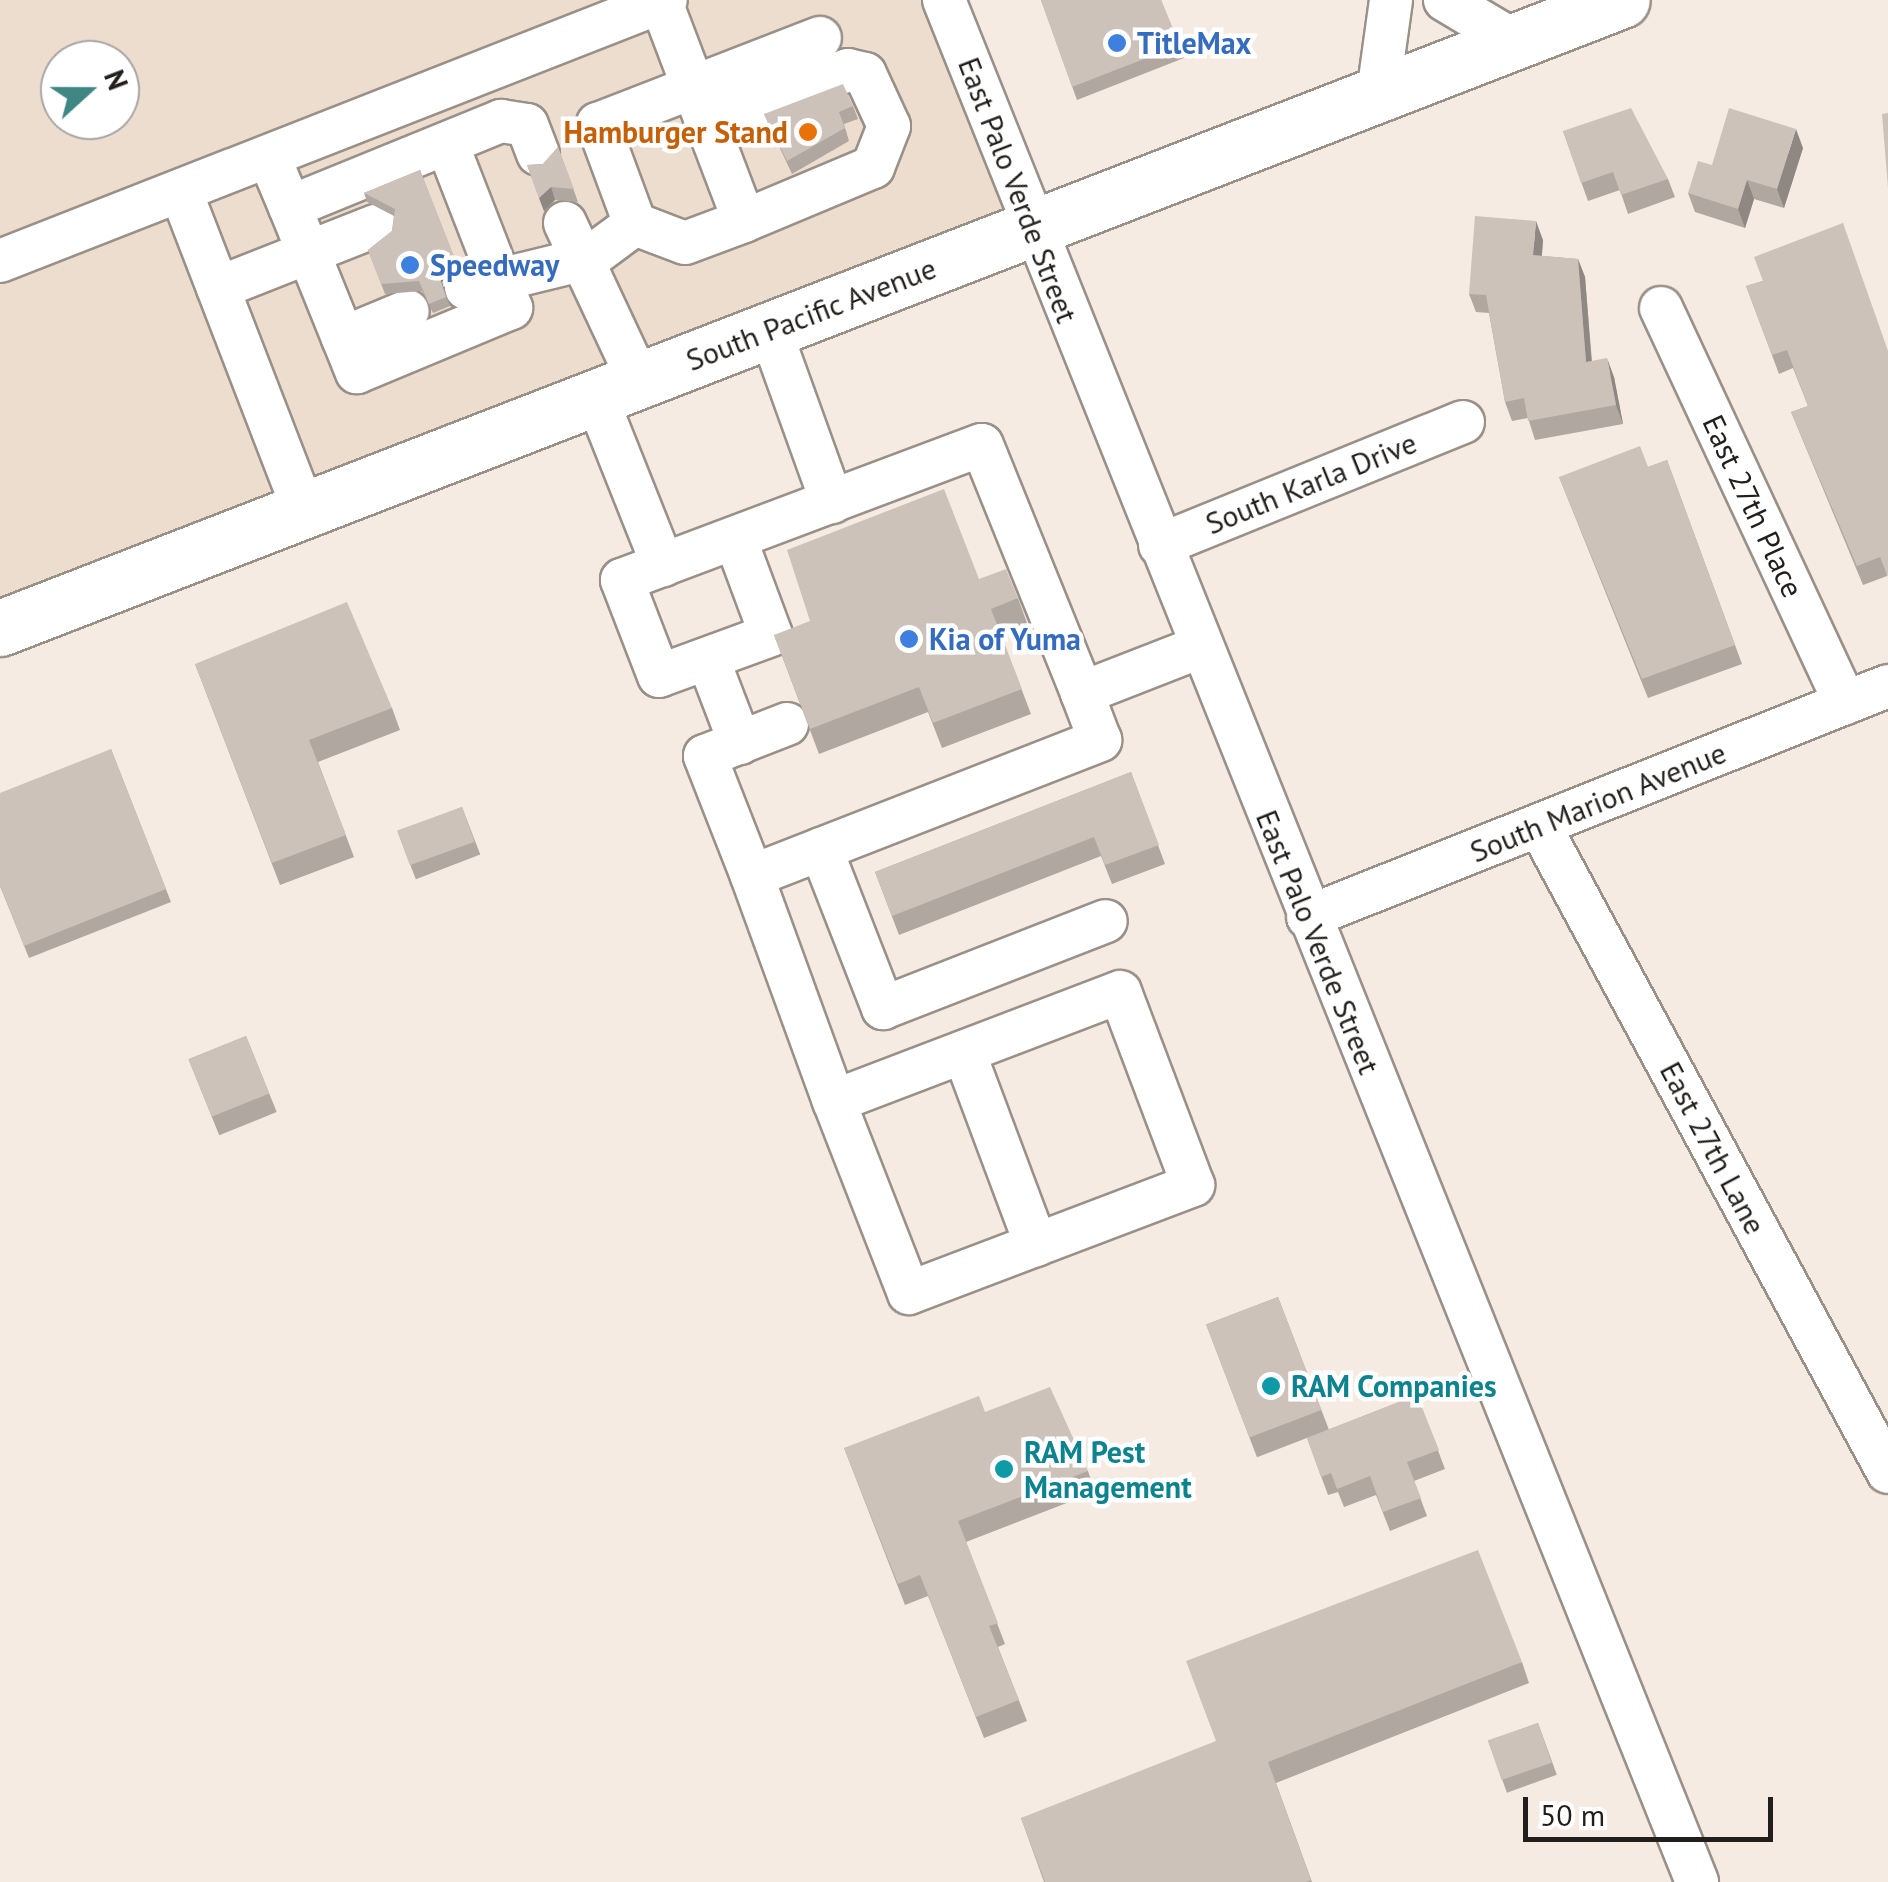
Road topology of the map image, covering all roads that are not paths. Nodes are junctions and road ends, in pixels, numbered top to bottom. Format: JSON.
{"nodes":[{"id":1,"x":944,"y":0,"type":"edge"},
{"id":2,"x":1391,"y":0,"type":"edge"},
{"id":3,"x":1445,"y":0,"type":"edge"},
{"id":4,"x":1622,"y":0,"type":"edge"},
{"id":5,"x":663,"y":1,"type":"edge"},
{"id":6,"x":820,"y":38,"type":"dead end"},
{"id":7,"x":1514,"y":42,"type":"junction"},
{"id":8,"x":1378,"y":94,"type":"junction"},
{"id":9,"x":700,"y":104,"type":"junction"},
{"id":10,"x":447,"y":144,"type":"junction"},
{"id":11,"x":538,"y":154,"type":"dead end"},
{"id":12,"x":269,"y":157,"type":"junction"},
{"id":13,"x":181,"y":192,"type":"junction"},
{"id":14,"x":290,"y":207,"type":"junction"},
{"id":15,"x":744,"y":221,"type":"junction"},
{"id":16,"x":565,"y":223,"type":"dead end"},
{"id":17,"x":635,"y":224,"type":"junction"},
{"id":18,"x":375,"y":226,"type":"dead end"},
{"id":19,"x":1032,"y":228,"type":"junction"},
{"id":20,"x":308,"y":252,"type":"junction"},
{"id":21,"x":589,"y":258,"type":"junction"},
{"id":22,"x":0,"y":261,"type":"edge"},
{"id":23,"x":482,"y":282,"type":"junction"},
{"id":24,"x":218,"y":288,"type":"junction"},
{"id":25,"x":1661,"y":308,"type":"dead end"},
{"id":26,"x":408,"y":312,"type":"dead end"},
{"id":27,"x":770,"y":330,"type":"junction"},
{"id":28,"x":343,"y":338,"type":"junction"},
{"id":29,"x":618,"y":389,"type":"junction"},
{"id":30,"x":1463,"y":422,"type":"dead end"},
{"id":31,"x":832,"y":502,"type":"junction"},
{"id":32,"x":304,"y":510,"type":"junction"},
{"id":33,"x":735,"y":538,"type":"junction"},
{"id":34,"x":1160,"y":544,"type":"junction"},
{"id":35,"x":663,"y":565,"type":"junction"},
{"id":36,"x":0,"y":628,"type":"edge"},
{"id":37,"x":1200,"y":647,"type":"junction"},
{"id":38,"x":708,"y":659,"type":"junction"},
{"id":39,"x":1888,"y":686,"type":"edge"},
{"id":40,"x":1082,"y":693,"type":"junction"},
{"id":41,"x":1845,"y":703,"type":"junction"},
{"id":42,"x":788,"y":724,"type":"dead end"},
{"id":43,"x":740,"y":743,"type":"junction"},
{"id":44,"x":1539,"y":825,"type":"junction"},
{"id":45,"x":821,"y":849,"type":"junction"},
{"id":46,"x":752,"y":876,"type":"junction"},
{"id":47,"x":1308,"y":917,"type":"junction"},
{"id":48,"x":1106,"y":921,"type":"dead end"},
{"id":49,"x":964,"y":1052,"type":"junction"},
{"id":50,"x":834,"y":1101,"type":"junction"},
{"id":51,"x":1036,"y":1244,"type":"junction"},
{"id":52,"x":1888,"y":1472,"type":"edge"},
{"id":53,"x":1697,"y":1882,"type":"edge"}],
"edges":[{"from":1,"to":19,"type":"street","name":"East Palo Verde Street"},
{"from":2,"to":8,"type":"street"},
{"from":3,"to":7,"type":"street"},
{"from":4,"to":7,"type":"main road","name":"South Pacific Avenue"},
{"from":5,"to":9,"type":"street"},
{"from":5,"to":12,"type":"street"},
{"from":6,"to":9,"type":"street"},
{"from":7,"to":8,"type":"main road","name":"South Pacific Avenue"},
{"from":8,"to":19,"type":"main road","name":"South Pacific Avenue"},
{"from":9,"to":15,"type":"street"},
{"from":9,"to":15,"type":"street"},
{"from":9,"to":17,"type":"street"},
{"from":10,"to":11,"type":"street"},
{"from":10,"to":14,"type":"street"},
{"from":10,"to":23,"type":"street"},
{"from":12,"to":13,"type":"street"},
{"from":12,"to":14,"type":"street"},
{"from":13,"to":22,"type":"street"},
{"from":13,"to":24,"type":"street"},
{"from":14,"to":20,"type":"street"},
{"from":15,"to":17,"type":"street"},
{"from":16,"to":21,"type":"street"},
{"from":17,"to":21,"type":"street"},
{"from":18,"to":20,"type":"street"},
{"from":19,"to":27,"type":"main road","name":"South Pacific Avenue"},
{"from":19,"to":34,"type":"street","name":"East Palo Verde Street"},
{"from":20,"to":24,"type":"street"},
{"from":20,"to":28,"type":"street"},
{"from":21,"to":23,"type":"street"},
{"from":21,"to":29,"type":"street"},
{"from":23,"to":28,"type":"street"},
{"from":24,"to":32,"type":"street"},
{"from":25,"to":41,"type":"street","name":"East 27th Place"},
{"from":26,"to":28,"type":"street"},
{"from":27,"to":29,"type":"main road","name":"South Pacific Avenue"},
{"from":27,"to":31,"type":"street"},
{"from":29,"to":32,"type":"main road","name":"South Pacific Avenue"},
{"from":29,"to":35,"type":"street"},
{"from":30,"to":34,"type":"street","name":"South Karla Drive"},
{"from":31,"to":33,"type":"street"},
{"from":31,"to":40,"type":"street"},
{"from":32,"to":36,"type":"main road","name":"South Pacific Avenue"},
{"from":33,"to":35,"type":"street"},
{"from":33,"to":38,"type":"street"},
{"from":34,"to":37,"type":"street","name":"East Palo Verde Street"},
{"from":35,"to":38,"type":"street"},
{"from":37,"to":40,"type":"street"},
{"from":37,"to":47,"type":"street","name":"East Palo Verde Street"},
{"from":38,"to":43,"type":"street"},
{"from":39,"to":41,"type":"street","name":"South Marion Avenue"},
{"from":40,"to":45,"type":"street"},
{"from":41,"to":44,"type":"street","name":"South Marion Avenue"},
{"from":42,"to":43,"type":"street"},
{"from":43,"to":46,"type":"street"},
{"from":44,"to":47,"type":"street","name":"South Marion Avenue"},
{"from":44,"to":52,"type":"street","name":"East 27th Lane"},
{"from":45,"to":46,"type":"street"},
{"from":45,"to":48,"type":"street"},
{"from":46,"to":50,"type":"street"},
{"from":47,"to":53,"type":"street","name":"East Palo Verde Street"},
{"from":49,"to":50,"type":"street"},
{"from":49,"to":51,"type":"street"},
{"from":49,"to":51,"type":"street"},
{"from":50,"to":51,"type":"street"}]}
